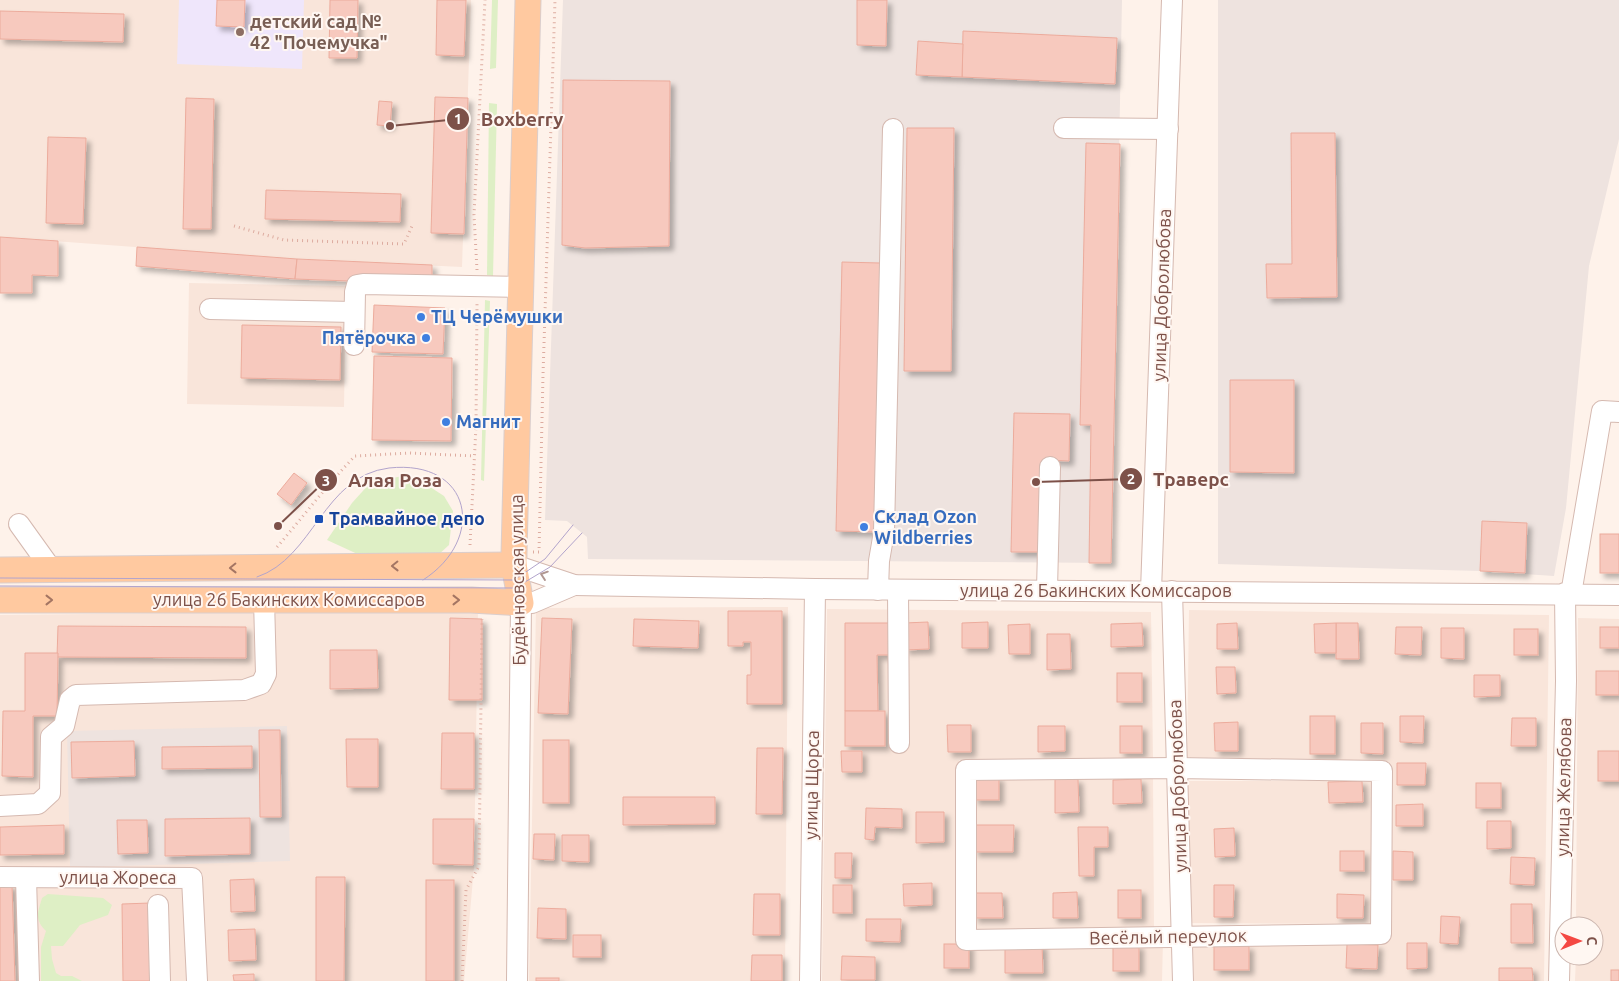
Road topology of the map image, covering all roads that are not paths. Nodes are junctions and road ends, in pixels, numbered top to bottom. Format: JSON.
{"nodes":[{"id":1,"x":528,"y":0,"type":"edge"},
{"id":2,"x":1172,"y":0,"type":"edge"},
{"id":3,"x":1064,"y":128,"type":"dead end"},
{"id":4,"x":893,"y":129,"type":"dead end"},
{"id":5,"x":1168,"y":129,"type":"junction"},
{"id":6,"x":521,"y":287,"type":"junction"},
{"id":7,"x":210,"y":309,"type":"dead end"},
{"id":8,"x":354,"y":312,"type":"junction"},
{"id":9,"x":354,"y":344,"type":"dead end"},
{"id":10,"x":1619,"y":412,"type":"edge"},
{"id":11,"x":1050,"y":467,"type":"dead end"},
{"id":12,"x":19,"y":524,"type":"dead end"},
{"id":13,"x":514,"y":565,"type":"junction"},
{"id":14,"x":0,"y":570,"type":"edge"},
{"id":15,"x":52,"y":570,"type":"junction"},
{"id":16,"x":574,"y":585,"type":"junction"},
{"id":17,"x":815,"y":589,"type":"junction"},
{"id":18,"x":878,"y":590,"type":"junction"},
{"id":19,"x":898,"y":590,"type":"junction"},
{"id":20,"x":1047,"y":590,"type":"junction"},
{"id":21,"x":1151,"y":591,"type":"junction"},
{"id":22,"x":1172,"y":591,"type":"junction"},
{"id":23,"x":1568,"y":594,"type":"junction"},
{"id":24,"x":1619,"y":595,"type":"edge"},
{"id":25,"x":0,"y":600,"type":"edge"},
{"id":26,"x":264,"y":600,"type":"junction"},
{"id":27,"x":521,"y":603,"type":"junction"},
{"id":28,"x":898,"y":743,"type":"dead end"},
{"id":29,"x":1177,"y":768,"type":"junction"},
{"id":30,"x":0,"y":806,"type":"edge"},
{"id":31,"x":0,"y":877,"type":"edge"},
{"id":32,"x":26,"y":878,"type":"junction"},
{"id":33,"x":158,"y":905,"type":"dead end"},
{"id":34,"x":1182,"y":937,"type":"junction"},
{"id":35,"x":29,"y":981,"type":"edge"},
{"id":36,"x":160,"y":981,"type":"edge"},
{"id":37,"x":197,"y":981,"type":"edge"},
{"id":38,"x":517,"y":981,"type":"edge"},
{"id":39,"x":810,"y":981,"type":"edge"},
{"id":40,"x":1183,"y":981,"type":"edge"},
{"id":41,"x":1560,"y":981,"type":"edge"}],
"edges":[{"from":1,"to":6,"type":"main road","name":"Будённовская улица"},
{"from":2,"to":5,"type":"street","name":"улица Добролюбова"},
{"from":3,"to":5,"type":"street"},
{"from":4,"to":18,"type":"street"},
{"from":5,"to":21,"type":"street","name":"улица Добролюбова"},
{"from":6,"to":8,"type":"street"},
{"from":6,"to":13,"type":"main road","name":"Будённовская улица"},
{"from":7,"to":8,"type":"street"},
{"from":8,"to":9,"type":"street"},
{"from":10,"to":23,"type":"street","name":"улица Желябова"},
{"from":11,"to":20,"type":"street"},
{"from":12,"to":15,"type":"street"},
{"from":13,"to":15,"type":"main road","name":"улица 26 Бакинских Комиссаров","one_way":true},
{"from":16,"to":13,"type":"street","name":"улица 26 Бакинских Комиссаров","one_way":true},
{"from":13,"to":27,"type":"main road","name":"Будённовская улица"},
{"from":14,"to":15,"type":"main road","name":"улица 26 Бакинских Комиссаров"},
{"from":16,"to":17,"type":"street","name":"улица 26 Бакинских Комиссаров"},
{"from":16,"to":27,"type":"street","name":"улица 26 Бакинских Комиссаров"},
{"from":17,"to":18,"type":"street","name":"улица 26 Бакинских Комиссаров"},
{"from":17,"to":39,"type":"street","name":"улица Щорса"},
{"from":18,"to":19,"type":"street","name":"улица 26 Бакинских Комиссаров"},
{"from":19,"to":20,"type":"street","name":"улица 26 Бакинских Комиссаров"},
{"from":19,"to":28,"type":"street"},
{"from":20,"to":21,"type":"street","name":"улица 26 Бакинских Комиссаров"},
{"from":21,"to":22,"type":"street","name":"улица 26 Бакинских Комиссаров"},
{"from":22,"to":23,"type":"street","name":"улица 26 Бакинских Комиссаров"},
{"from":22,"to":29,"type":"street","name":"улица Добролюбова"},
{"from":23,"to":24,"type":"street","name":"улица 26 Бакинских Комиссаров"},
{"from":23,"to":41,"type":"street","name":"улица Желябова"},
{"from":25,"to":26,"type":"main road","name":"улица 26 Бакинских Комиссаров","one_way":true},
{"from":26,"to":27,"type":"main road","name":"улица 26 Бакинских Комиссаров","one_way":true},
{"from":26,"to":30,"type":"street"},
{"from":27,"to":38,"type":"street","name":"Будённовская улица"},
{"from":29,"to":34,"type":"street","name":"улица Добролюбова"},
{"from":29,"to":34,"type":"street","name":"Весёлый переулок"},
{"from":29,"to":34,"type":"street","name":"Весёлый переулок"},
{"from":31,"to":32,"type":"street","name":"улица Жореса"},
{"from":32,"to":35,"type":"street"},
{"from":32,"to":37,"type":"street","name":"улица Жореса"},
{"from":33,"to":36,"type":"street"},
{"from":34,"to":40,"type":"street","name":"улица Добролюбова"}]}
